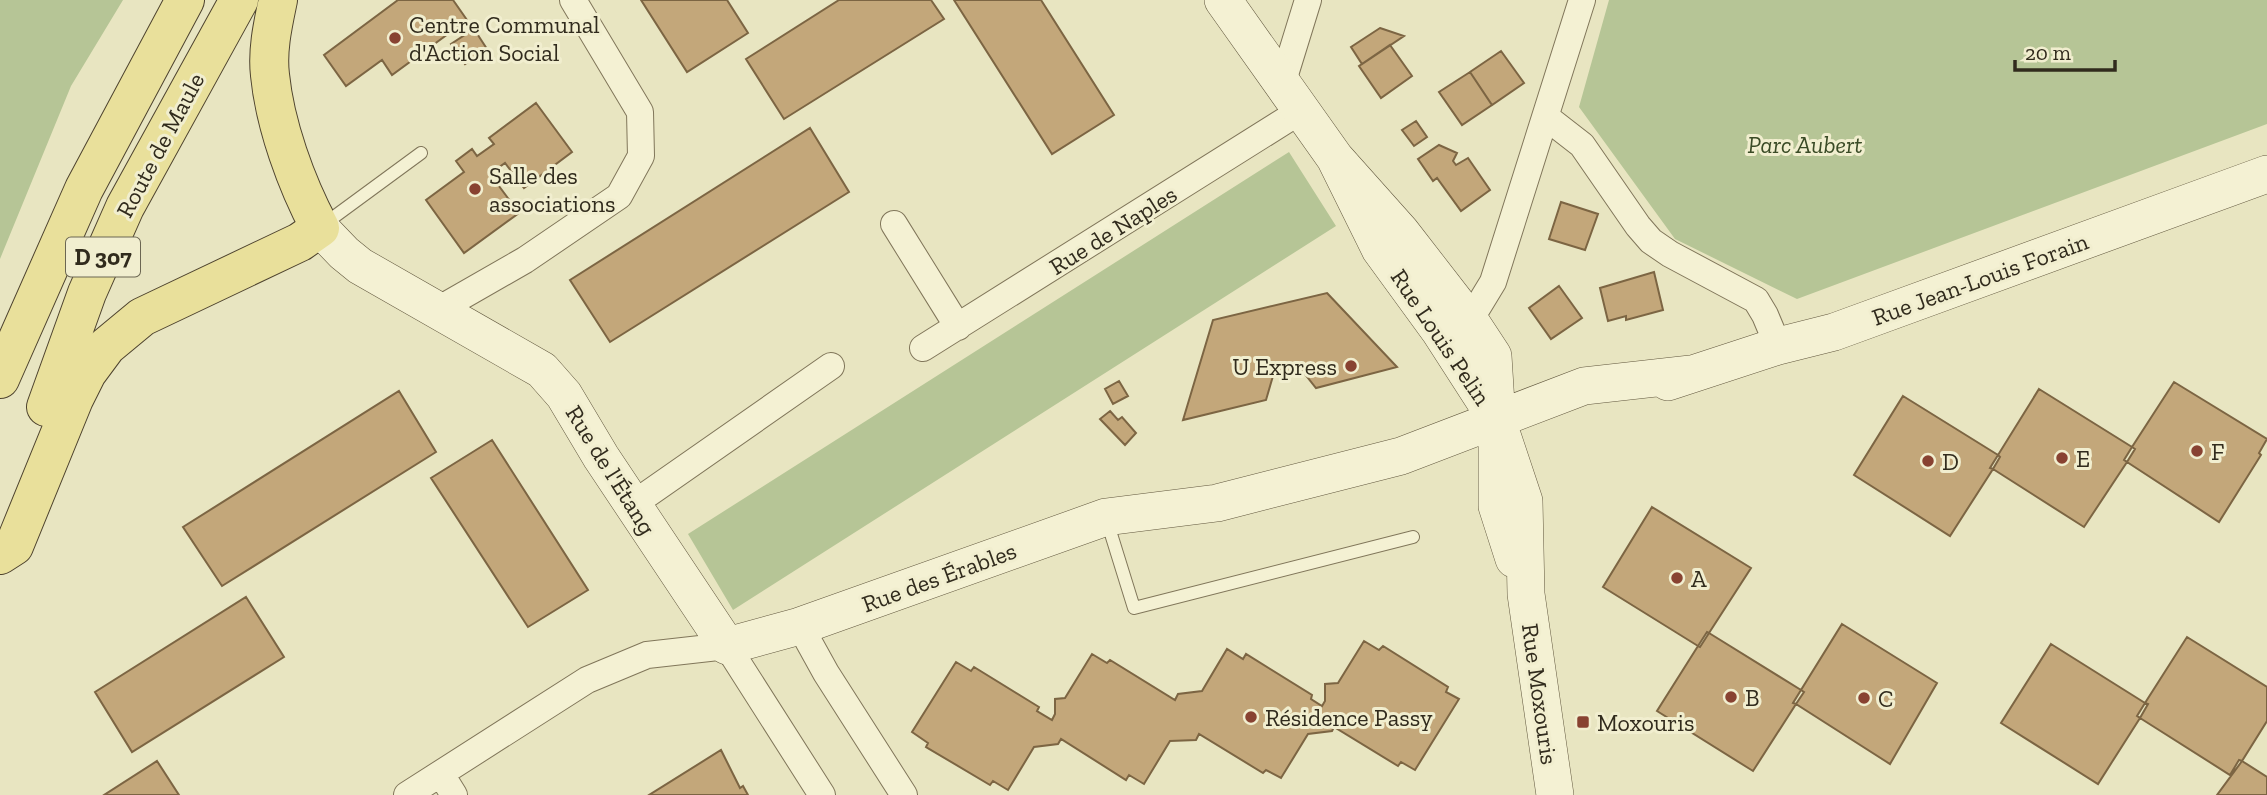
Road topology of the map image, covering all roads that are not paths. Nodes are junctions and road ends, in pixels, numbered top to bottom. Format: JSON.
{"nodes":[{"id":1,"x":185,"y":0,"type":"edge"},
{"id":2,"x":239,"y":0,"type":"edge"},
{"id":3,"x":278,"y":0,"type":"edge"},
{"id":4,"x":573,"y":0,"type":"edge"},
{"id":5,"x":1223,"y":0,"type":"edge"},
{"id":6,"x":1308,"y":0,"type":"edge"},
{"id":7,"x":1582,"y":0,"type":"edge"},
{"id":8,"x":1293,"y":96,"type":"junction"},
{"id":9,"x":1546,"y":117,"type":"junction"},
{"id":10,"x":421,"y":152,"type":"dead end"},
{"id":11,"x":2267,"y":174,"type":"edge"},
{"id":12,"x":894,"y":224,"type":"dead end"},
{"id":13,"x":320,"y":228,"type":"junction"},
{"id":14,"x":436,"y":311,"type":"junction"},
{"id":15,"x":958,"y":327,"type":"junction"},
{"id":16,"x":1460,"y":335,"type":"junction"},
{"id":17,"x":1778,"y":346,"type":"junction"},
{"id":18,"x":923,"y":348,"type":"dead end"},
{"id":19,"x":831,"y":366,"type":"dead end"},
{"id":20,"x":0,"y":379,"type":"edge"},
{"id":21,"x":1497,"y":420,"type":"junction"},
{"id":22,"x":632,"y":505,"type":"junction"},
{"id":23,"x":1106,"y":517,"type":"junction"},
{"id":24,"x":0,"y":530,"type":"edge"},
{"id":25,"x":1413,"y":537,"type":"dead end"},
{"id":26,"x":0,"y":555,"type":"edge"},
{"id":27,"x":800,"y":626,"type":"junction"},
{"id":28,"x":727,"y":646,"type":"junction"},
{"id":29,"x":447,"y":785,"type":"edge"},
{"id":30,"x":407,"y":795,"type":"edge"},
{"id":31,"x":822,"y":795,"type":"edge"},
{"id":32,"x":904,"y":795,"type":"edge"},
{"id":33,"x":1555,"y":795,"type":"edge"}],
"edges":[{"from":1,"to":20,"type":"main road","name":"Route de Maule","number":"D 307"},
{"from":2,"to":24,"type":"main road","name":"Route de Maule","number":"D 307"},
{"from":3,"to":13,"type":"main road"},
{"from":4,"to":14,"type":"street"},
{"from":5,"to":8,"type":"street","name":"Rue Louis Pelin"},
{"from":6,"to":8,"type":"street"},
{"from":7,"to":9,"type":"street"},
{"from":8,"to":15,"type":"street","name":"Rue de Naples"},
{"from":8,"to":16,"type":"street","name":"Rue Louis Pelin"},
{"from":9,"to":16,"type":"street"},
{"from":9,"to":17,"type":"street"},
{"from":10,"to":13,"type":"lane"},
{"from":11,"to":17,"type":"street","name":"Rue Jean-Louis Forain"},
{"from":12,"to":15,"type":"street"},
{"from":13,"to":14,"type":"street","name":"Rue de l'Étang"},
{"from":13,"to":26,"type":"main road"},
{"from":14,"to":22,"type":"street","name":"Rue de l'Étang"},
{"from":15,"to":18,"type":"street","name":"Rue de Naples"},
{"from":16,"to":21,"type":"street","name":"Rue Louis Pelin"},
{"from":17,"to":21,"type":"street","name":"Rue Jean-Louis Forain"},
{"from":19,"to":22,"type":"street"},
{"from":21,"to":23,"type":"street","name":"Rue des Érables"},
{"from":21,"to":33,"type":"street","name":"Rue Moxouris"},
{"from":22,"to":28,"type":"street","name":"Rue de l'Étang"},
{"from":23,"to":25,"type":"lane"},
{"from":23,"to":27,"type":"street","name":"Rue des Érables"},
{"from":27,"to":28,"type":"street","name":"Rue des Érables"},
{"from":27,"to":32,"type":"street"},
{"from":28,"to":29,"type":"street","name":"Rue des Érables"},
{"from":28,"to":31,"type":"street","name":"Rue de l'Étang"},
{"from":29,"to":30,"type":"street","name":"Rue des Érables"}]}
